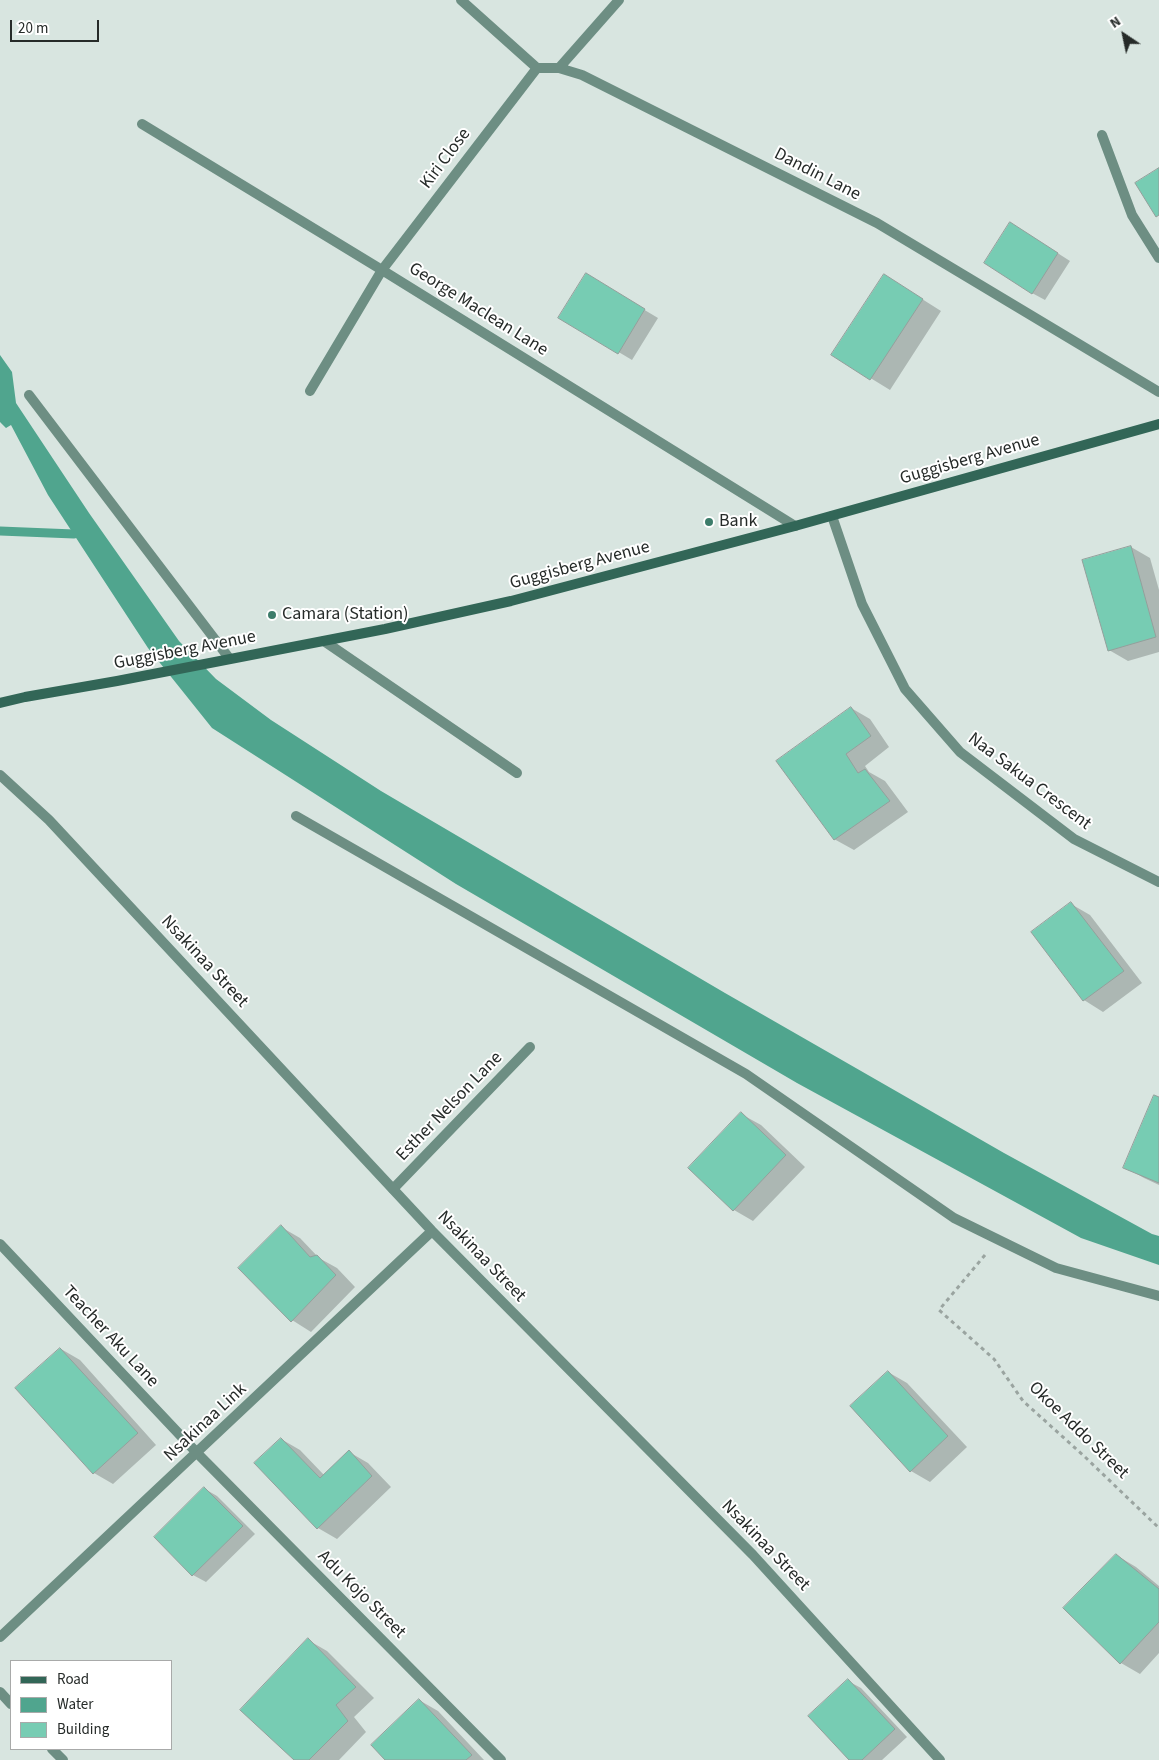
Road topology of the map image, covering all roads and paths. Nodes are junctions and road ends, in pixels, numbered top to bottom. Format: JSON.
{"nodes":[{"id":1,"x":461,"y":0,"type":"edge"},
{"id":2,"x":619,"y":0,"type":"edge"},
{"id":3,"x":537,"y":68,"type":"junction"},
{"id":4,"x":559,"y":68,"type":"junction"},
{"id":5,"x":142,"y":124,"type":"dead end"},
{"id":6,"x":1102,"y":135,"type":"dead end"},
{"id":7,"x":1159,"y":258,"type":"edge"},
{"id":8,"x":382,"y":270,"type":"junction"},
{"id":9,"x":310,"y":391,"type":"dead end"},
{"id":10,"x":1159,"y":392,"type":"edge"},
{"id":11,"x":29,"y":395,"type":"dead end"},
{"id":12,"x":1159,"y":424,"type":"edge"},
{"id":13,"x":832,"y":516,"type":"junction"},
{"id":14,"x":794,"y":526,"type":"junction"},
{"id":15,"x":324,"y":641,"type":"junction"},
{"id":16,"x":230,"y":658,"type":"junction"},
{"id":17,"x":0,"y":703,"type":"edge"},
{"id":18,"x":517,"y":773,"type":"dead end"},
{"id":19,"x":0,"y":775,"type":"edge"},
{"id":20,"x":296,"y":816,"type":"dead end"},
{"id":21,"x":1159,"y":882,"type":"edge"},
{"id":22,"x":530,"y":1047,"type":"dead end"},
{"id":23,"x":393,"y":1189,"type":"junction"},
{"id":24,"x":432,"y":1231,"type":"junction"},
{"id":25,"x":997,"y":1240,"type":"junction"},
{"id":26,"x":0,"y":1244,"type":"edge"},
{"id":27,"x":1159,"y":1296,"type":"edge"},
{"id":28,"x":197,"y":1453,"type":"junction"},
{"id":29,"x":1159,"y":1528,"type":"edge"},
{"id":30,"x":0,"y":1637,"type":"edge"},
{"id":31,"x":0,"y":1692,"type":"edge"},
{"id":32,"x":10,"y":1703,"type":"edge"},
{"id":33,"x":53,"y":1750,"type":"edge"},
{"id":34,"x":63,"y":1760,"type":"edge"},
{"id":35,"x":501,"y":1760,"type":"edge"},
{"id":36,"x":940,"y":1760,"type":"edge"}],
"edges":[{"from":1,"to":3,"type":"street"},
{"from":2,"to":4,"type":"street"},
{"from":3,"to":4,"type":"street","name":"Dandin Lane"},
{"from":3,"to":8,"type":"street","name":"Kiri Close"},
{"from":4,"to":10,"type":"street","name":"Dandin Lane"},
{"from":5,"to":8,"type":"street","name":"George Maclean Lane"},
{"from":6,"to":7,"type":"street"},
{"from":8,"to":9,"type":"street","name":"Kiri Close"},
{"from":8,"to":14,"type":"street","name":"George Maclean Lane"},
{"from":11,"to":16,"type":"street"},
{"from":12,"to":13,"type":"main road","name":"Guggisberg Avenue"},
{"from":13,"to":14,"type":"main road","name":"Guggisberg Avenue"},
{"from":13,"to":21,"type":"street","name":"Naa Sakua Crescent"},
{"from":14,"to":15,"type":"main road","name":"Guggisberg Avenue"},
{"from":15,"to":16,"type":"main road","name":"Guggisberg Avenue"},
{"from":15,"to":18,"type":"street"},
{"from":16,"to":17,"type":"main road","name":"Guggisberg Avenue"},
{"from":19,"to":23,"type":"street","name":"Nsakinaa Street"},
{"from":20,"to":25,"type":"street"},
{"from":22,"to":23,"type":"street","name":"Esther Nelson Lane"},
{"from":23,"to":24,"type":"street","name":"Nsakinaa Street"},
{"from":24,"to":28,"type":"street","name":"Nsakinaa Link"},
{"from":24,"to":36,"type":"street","name":"Nsakinaa Street"},
{"from":25,"to":27,"type":"street"},
{"from":25,"to":29,"type":"path","name":"Okoe Addo Street"},
{"from":26,"to":28,"type":"street","name":"Teacher Aku Lane"},
{"from":28,"to":30,"type":"street","name":"Nsakinaa Link"},
{"from":28,"to":35,"type":"street","name":"Adu Kojo Street"},
{"from":31,"to":32,"type":"street"},
{"from":33,"to":34,"type":"street"}]}
